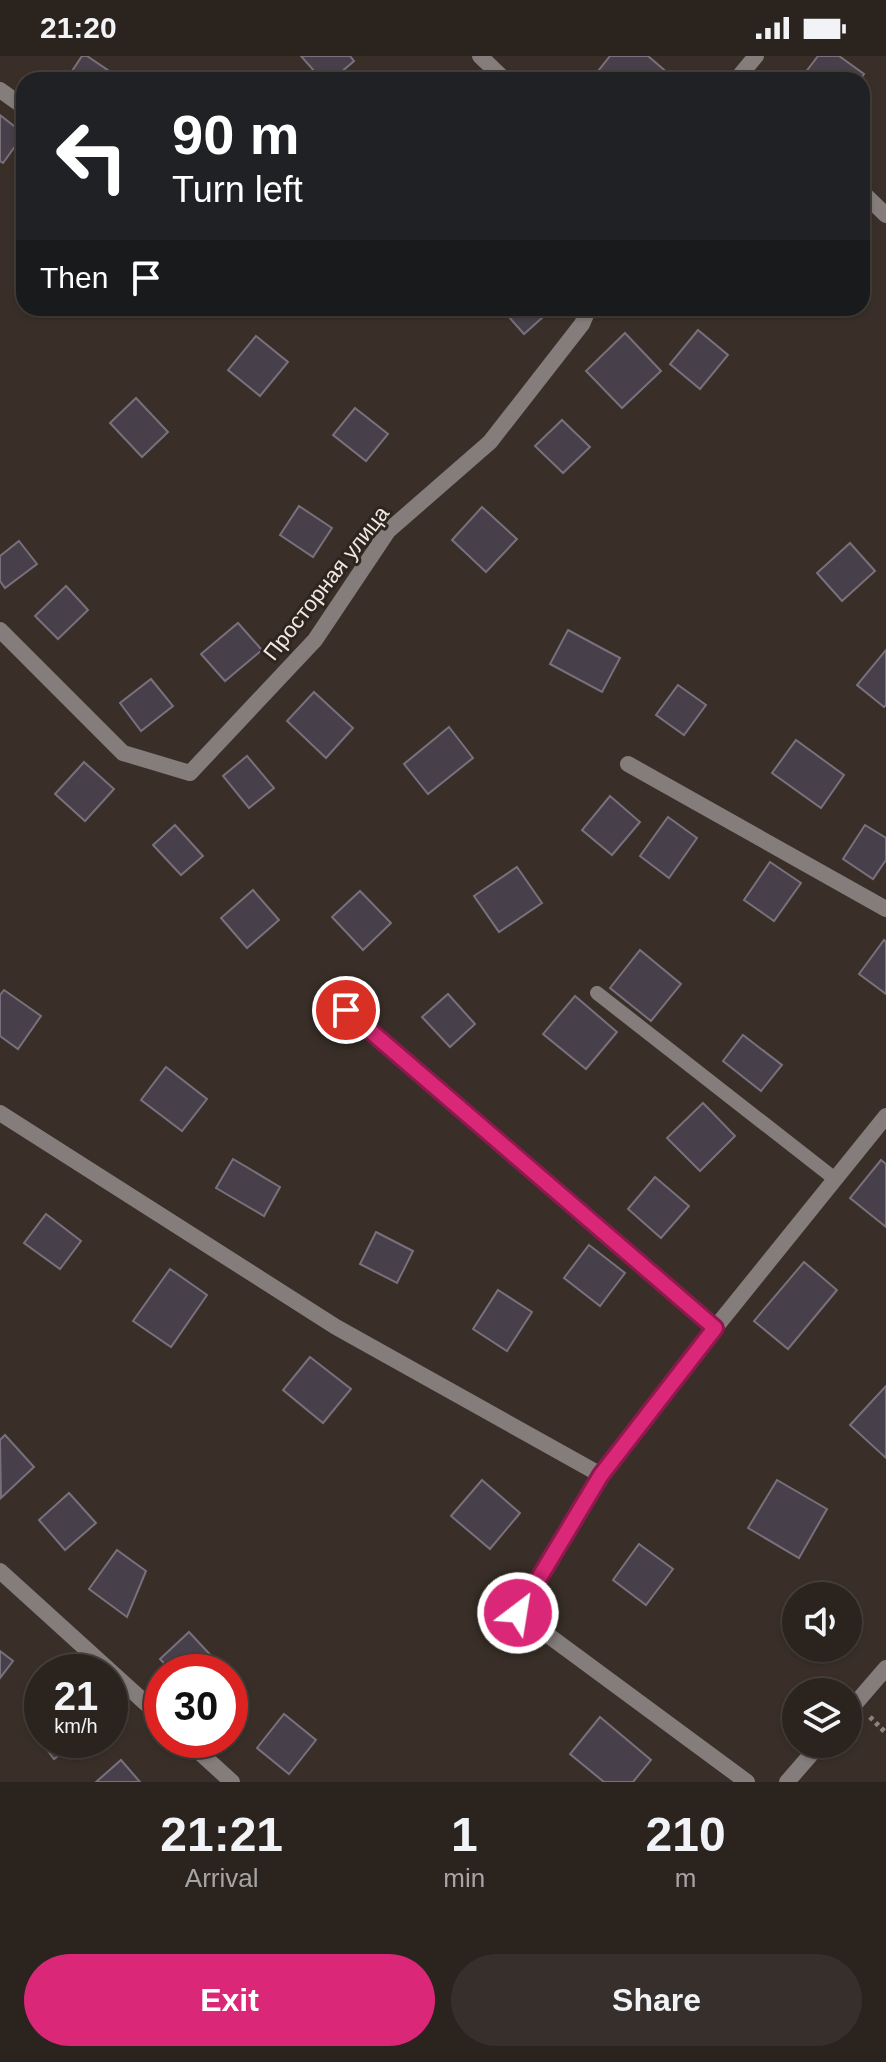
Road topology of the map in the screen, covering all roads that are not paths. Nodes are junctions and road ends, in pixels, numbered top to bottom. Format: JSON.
{"nodes":[{"id":1,"x":480,"y":56,"type":"edge"},
{"id":2,"x":497,"y":72,"type":"edge"},
{"id":3,"x":870,"y":200,"type":"edge"},
{"id":4,"x":886,"y":215,"type":"edge"},
{"id":5,"x":586,"y":316,"type":"edge"},
{"id":6,"x":0,"y":630,"type":"edge"},
{"id":7,"x":628,"y":764,"type":"dead end"},
{"id":8,"x":886,"y":909,"type":"edge"},
{"id":9,"x":597,"y":993,"type":"dead end"},
{"id":10,"x":346,"y":1010,"type":"dead end"},
{"id":11,"x":0,"y":1113,"type":"edge"},
{"id":12,"x":886,"y":1116,"type":"edge"},
{"id":13,"x":835,"y":1179,"type":"junction"},
{"id":14,"x":715,"y":1328,"type":"junction"},
{"id":15,"x":601,"y":1475,"type":"junction"},
{"id":16,"x":0,"y":1571,"type":"edge"},
{"id":17,"x":886,"y":1668,"type":"edge"},
{"id":18,"x":862,"y":1696,"type":"edge"},
{"id":19,"x":144,"y":1702,"type":"edge"},
{"id":20,"x":206,"y":1758,"type":"edge"},
{"id":21,"x":808,"y":1758,"type":"edge"},
{"id":22,"x":232,"y":1782,"type":"edge"},
{"id":23,"x":747,"y":1782,"type":"edge"},
{"id":24,"x":787,"y":1782,"type":"edge"}],
"edges":[{"from":1,"to":2,"type":"street"},
{"from":3,"to":4,"type":"street"},
{"from":5,"to":6,"type":"street","name":"Просторная улица"},
{"from":7,"to":8,"type":"street"},
{"from":9,"to":13,"type":"lane"},
{"from":10,"to":14,"type":"lane"},
{"from":11,"to":15,"type":"street"},
{"from":12,"to":13,"type":"street"},
{"from":13,"to":14,"type":"street"},
{"from":14,"to":15,"type":"street"},
{"from":15,"to":23,"type":"street"},
{"from":16,"to":19,"type":"street"},
{"from":17,"to":18,"type":"street"},
{"from":20,"to":22,"type":"street"},
{"from":21,"to":24,"type":"street"}]}
